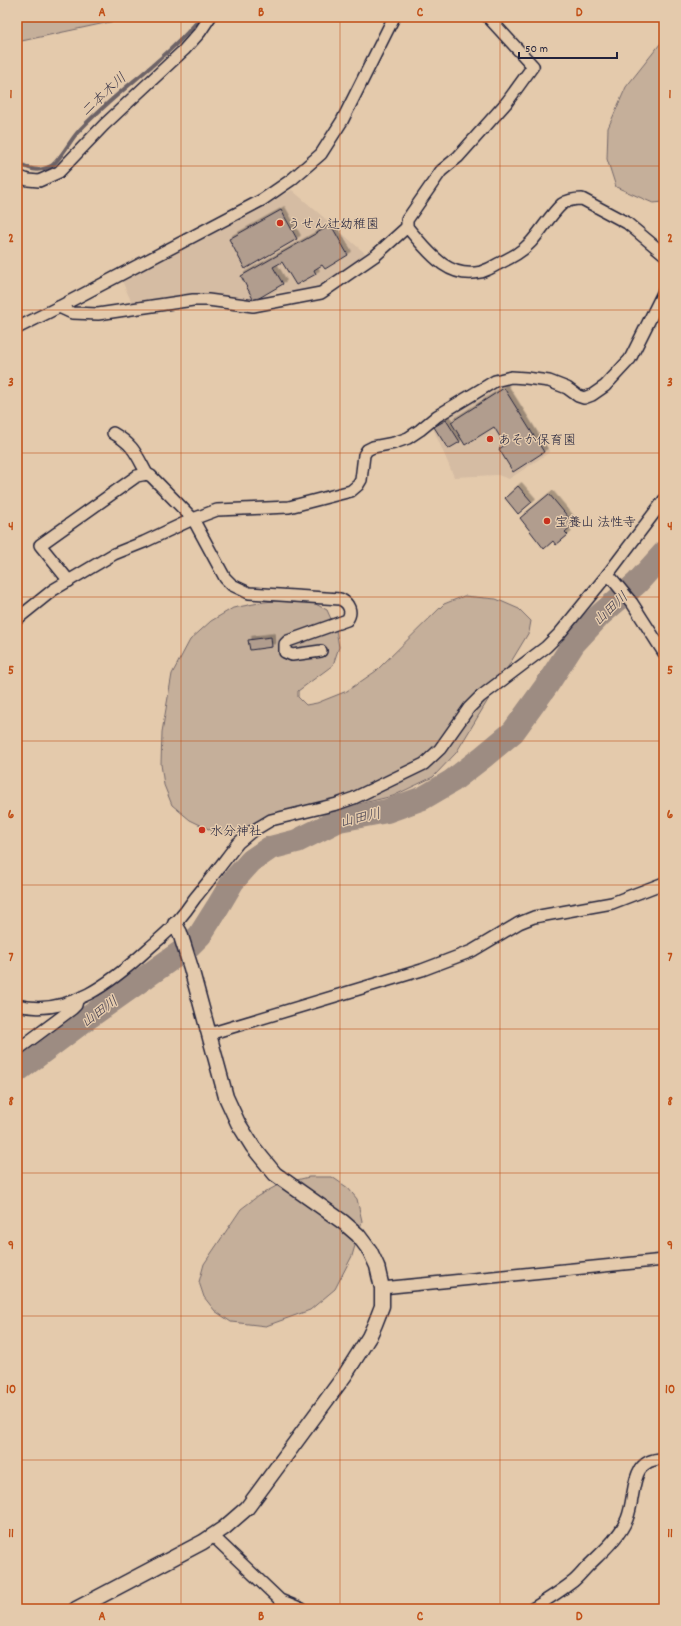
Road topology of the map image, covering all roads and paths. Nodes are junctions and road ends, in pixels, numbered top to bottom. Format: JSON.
{"nodes":[{"id":1,"x":210,"y":17,"type":"edge"},
{"id":2,"x":394,"y":17,"type":"edge"},
{"id":3,"x":488,"y":17,"type":"edge"},
{"id":4,"x":17,"y":176,"type":"edge"},
{"id":5,"x":407,"y":227,"type":"junction"},
{"id":6,"x":664,"y":254,"type":"edge"},
{"id":7,"x":664,"y":291,"type":"edge"},
{"id":8,"x":59,"y":307,"type":"junction"},
{"id":9,"x":17,"y":328,"type":"edge"},
{"id":10,"x":112,"y":433,"type":"dead end"},
{"id":11,"x":147,"y":474,"type":"junction"},
{"id":12,"x":664,"y":500,"type":"edge"},
{"id":13,"x":193,"y":519,"type":"junction"},
{"id":14,"x":612,"y":578,"type":"junction"},
{"id":15,"x":69,"y":580,"type":"junction"},
{"id":16,"x":17,"y":619,"type":"edge"},
{"id":17,"x":321,"y":651,"type":"dead end"},
{"id":18,"x":664,"y":653,"type":"edge"},
{"id":19,"x":664,"y":883,"type":"edge"},
{"id":20,"x":177,"y":928,"type":"junction"},
{"id":21,"x":77,"y":1000,"type":"junction"},
{"id":22,"x":17,"y":1005,"type":"edge"},
{"id":23,"x":209,"y":1034,"type":"junction"},
{"id":24,"x":17,"y":1050,"type":"edge"},
{"id":25,"x":664,"y":1260,"type":"edge"},
{"id":26,"x":382,"y":1288,"type":"junction"},
{"id":27,"x":664,"y":1459,"type":"edge"},
{"id":28,"x":213,"y":1536,"type":"junction"},
{"id":29,"x":76,"y":1609,"type":"edge"},
{"id":30,"x":302,"y":1609,"type":"edge"},
{"id":31,"x":532,"y":1609,"type":"edge"}],
"edges":[{"from":1,"to":4,"type":"street"},
{"from":2,"to":8,"type":"street"},
{"from":3,"to":5,"type":"street"},
{"from":5,"to":6,"type":"street"},
{"from":5,"to":8,"type":"street"},
{"from":7,"to":13,"type":"street"},
{"from":8,"to":9,"type":"street"},
{"from":10,"to":11,"type":"street"},
{"from":11,"to":13,"type":"street"},
{"from":11,"to":15,"type":"street"},
{"from":12,"to":14,"type":"street"},
{"from":13,"to":15,"type":"street"},
{"from":13,"to":17,"type":"street"},
{"from":14,"to":18,"type":"street"},
{"from":14,"to":20,"type":"street"},
{"from":15,"to":16,"type":"street"},
{"from":19,"to":23,"type":"street"},
{"from":20,"to":21,"type":"street"},
{"from":20,"to":23,"type":"street"},
{"from":21,"to":22,"type":"street"},
{"from":21,"to":24,"type":"street"},
{"from":23,"to":26,"type":"street"},
{"from":25,"to":26,"type":"street"},
{"from":26,"to":28,"type":"street"},
{"from":27,"to":31,"type":"street"},
{"from":28,"to":29,"type":"street"},
{"from":28,"to":30,"type":"street"}]}
